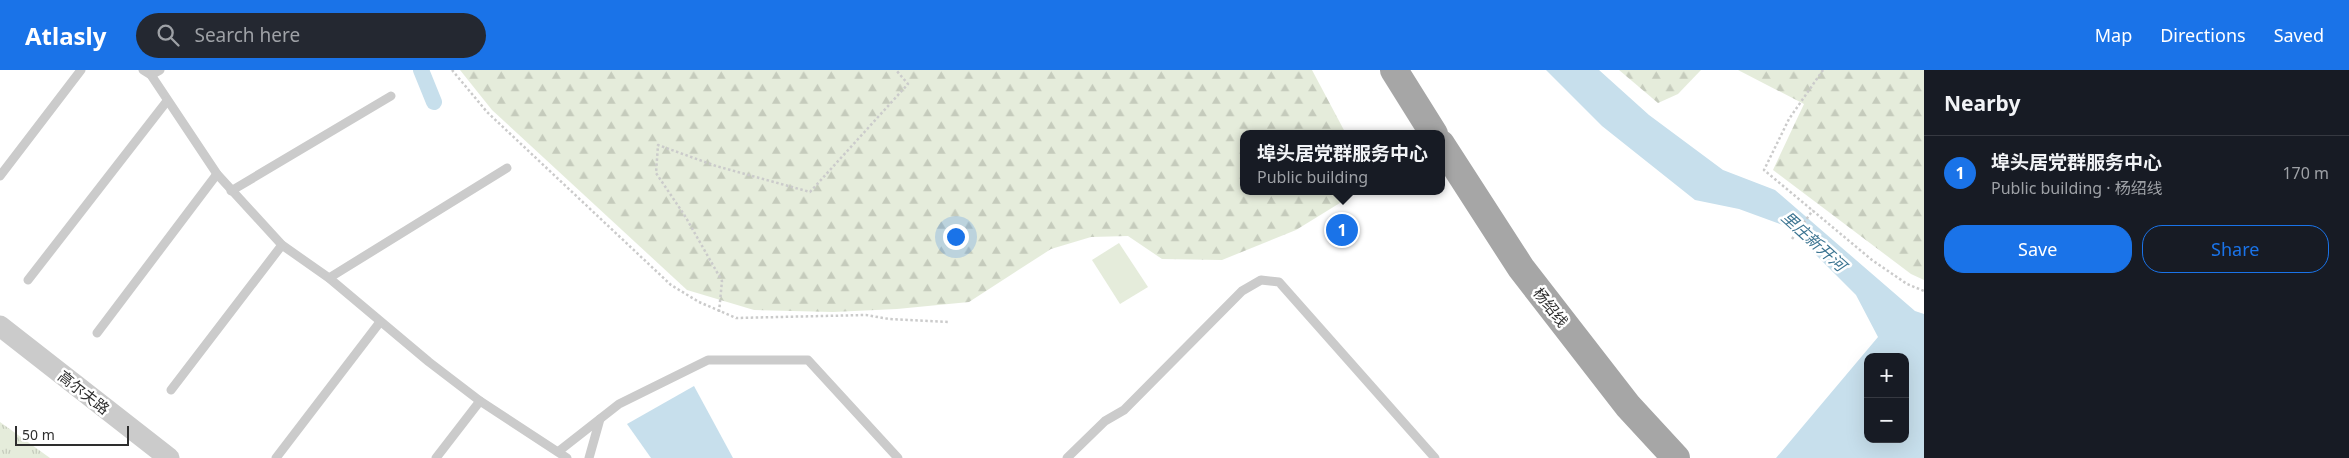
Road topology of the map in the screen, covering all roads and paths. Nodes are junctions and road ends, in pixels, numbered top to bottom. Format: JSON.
{"nodes":[{"id":1,"x":81,"y":70,"type":"edge"},
{"id":2,"x":160,"y":70,"type":"edge"},
{"id":3,"x":452,"y":70,"type":"edge"},
{"id":4,"x":896,"y":70,"type":"edge"},
{"id":5,"x":1394,"y":70,"type":"edge"},
{"id":6,"x":1823,"y":70,"type":"edge"},
{"id":7,"x":147,"y":73,"type":"edge"},
{"id":8,"x":391,"y":96,"type":"dead end"},
{"id":9,"x":167,"y":101,"type":"junction"},
{"id":10,"x":1432,"y":130,"type":"edge"},
{"id":11,"x":1445,"y":150,"type":"edge"},
{"id":12,"x":507,"y":168,"type":"dead end"},
{"id":13,"x":218,"y":174,"type":"junction"},
{"id":14,"x":0,"y":176,"type":"edge"},
{"id":15,"x":231,"y":191,"type":"junction"},
{"id":16,"x":1813,"y":210,"type":"junction"},
{"id":17,"x":1792,"y":239,"type":"dead end"},
{"id":18,"x":282,"y":245,"type":"junction"},
{"id":19,"x":329,"y":278,"type":"junction"},
{"id":20,"x":28,"y":280,"type":"dead end"},
{"id":21,"x":1924,"y":291,"type":"edge"},
{"id":22,"x":719,"y":312,"type":"junction"},
{"id":23,"x":380,"y":322,"type":"junction"},
{"id":24,"x":949,"y":322,"type":"dead end"},
{"id":25,"x":0,"y":326,"type":"edge"},
{"id":26,"x":97,"y":333,"type":"dead end"},
{"id":27,"x":171,"y":390,"type":"dead end"},
{"id":28,"x":480,"y":401,"type":"junction"},
{"id":29,"x":600,"y":419,"type":"junction"},
{"id":30,"x":559,"y":451,"type":"junction"},
{"id":31,"x":169,"y":458,"type":"edge"},
{"id":32,"x":276,"y":458,"type":"edge"},
{"id":33,"x":436,"y":458,"type":"edge"},
{"id":34,"x":567,"y":458,"type":"edge"},
{"id":35,"x":589,"y":458,"type":"edge"},
{"id":36,"x":898,"y":458,"type":"edge"},
{"id":37,"x":1067,"y":458,"type":"edge"},
{"id":38,"x":1435,"y":458,"type":"edge"},
{"id":39,"x":1676,"y":458,"type":"edge"}],
"edges":[{"from":1,"to":14,"type":"lane"},
{"from":2,"to":7,"type":"lane"},
{"from":3,"to":22,"type":"path"},
{"from":4,"to":22,"type":"path"},
{"from":5,"to":10,"type":"main road"},
{"from":6,"to":16,"type":"path"},
{"from":7,"to":9,"type":"lane"},
{"from":8,"to":15,"type":"lane"},
{"from":9,"to":13,"type":"lane"},
{"from":9,"to":20,"type":"lane"},
{"from":11,"to":39,"type":"main road","name":"杨绍线"},
{"from":12,"to":19,"type":"lane"},
{"from":13,"to":15,"type":"lane"},
{"from":13,"to":26,"type":"lane"},
{"from":15,"to":18,"type":"lane"},
{"from":16,"to":17,"type":"path"},
{"from":16,"to":21,"type":"path"},
{"from":18,"to":19,"type":"lane"},
{"from":18,"to":27,"type":"lane"},
{"from":19,"to":23,"type":"lane"},
{"from":22,"to":24,"type":"path"},
{"from":23,"to":28,"type":"lane"},
{"from":23,"to":32,"type":"lane"},
{"from":25,"to":31,"type":"street","name":"高尔夫路"},
{"from":28,"to":30,"type":"lane"},
{"from":28,"to":33,"type":"lane"},
{"from":29,"to":30,"type":"lane"},
{"from":29,"to":35,"type":"lane"},
{"from":29,"to":36,"type":"lane"},
{"from":30,"to":34,"type":"lane"},
{"from":37,"to":38,"type":"lane"}]}
